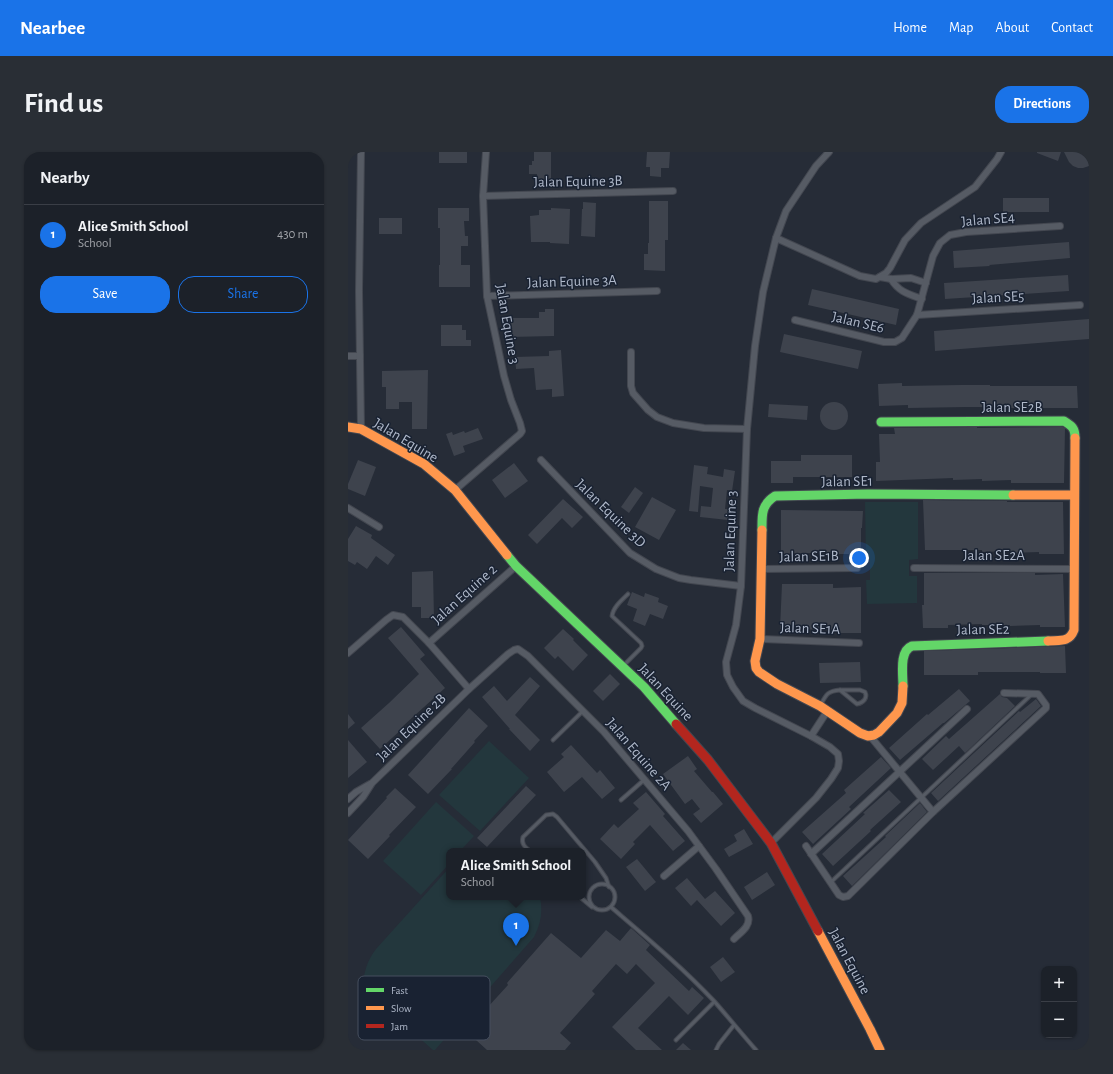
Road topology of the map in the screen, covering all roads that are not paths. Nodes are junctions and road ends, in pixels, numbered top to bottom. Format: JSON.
{"nodes":[{"id":1,"x":361,"y":152,"type":"edge"},
{"id":2,"x":486,"y":152,"type":"edge"},
{"id":3,"x":829,"y":152,"type":"edge"},
{"id":4,"x":1001,"y":152,"type":"edge"},
{"id":5,"x":673,"y":191,"type":"dead end"},
{"id":6,"x":483,"y":196,"type":"junction"},
{"id":7,"x":1060,"y":226,"type":"dead end"},
{"id":8,"x":776,"y":238,"type":"junction"},
{"id":9,"x":880,"y":277,"type":"junction"},
{"id":10,"x":891,"y":279,"type":"junction"},
{"id":11,"x":926,"y":283,"type":"junction"},
{"id":12,"x":657,"y":291,"type":"dead end"},
{"id":13,"x":487,"y":296,"type":"junction"},
{"id":14,"x":922,"y":299,"type":"junction"},
{"id":15,"x":1080,"y":305,"type":"dead end"},
{"id":16,"x":917,"y":315,"type":"junction"},
{"id":17,"x":795,"y":320,"type":"dead end"},
{"id":18,"x":631,"y":352,"type":"dead end"},
{"id":19,"x":348,"y":356,"type":"edge"},
{"id":20,"x":360,"y":356,"type":"junction"},
{"id":21,"x":881,"y":422,"type":"dead end"},
{"id":22,"x":348,"y":427,"type":"edge"},
{"id":23,"x":361,"y":429,"type":"junction"},
{"id":24,"x":748,"y":429,"type":"junction"},
{"id":25,"x":541,"y":460,"type":"dead end"},
{"id":26,"x":455,"y":490,"type":"junction"},
{"id":27,"x":1074,"y":495,"type":"junction"},
{"id":28,"x":348,"y":508,"type":"edge"},
{"id":29,"x":379,"y":527,"type":"dead end"},
{"id":30,"x":516,"y":566,"type":"junction"},
{"id":31,"x":856,"y":568,"type":"dead end"},
{"id":32,"x":914,"y":568,"type":"dead end"},
{"id":33,"x":1074,"y":568,"type":"junction"},
{"id":34,"x":761,"y":569,"type":"junction"},
{"id":35,"x":741,"y":586,"type":"junction"},
{"id":36,"x":628,"y":594,"type":"dead end"},
{"id":37,"x":759,"y":642,"type":"junction"},
{"id":38,"x":429,"y":643,"type":"junction"},
{"id":39,"x":858,"y":643,"type":"dead end"},
{"id":40,"x":348,"y":653,"type":"edge"},
{"id":41,"x":623,"y":666,"type":"junction"},
{"id":42,"x":469,"y":689,"type":"junction"},
{"id":43,"x":840,"y":690,"type":"junction"},
{"id":44,"x":1004,"y":693,"type":"dead end"},
{"id":45,"x":1033,"y":693,"type":"junction"},
{"id":46,"x":824,"y":708,"type":"junction"},
{"id":47,"x":967,"y":708,"type":"dead end"},
{"id":48,"x":583,"y":711,"type":"junction"},
{"id":49,"x":811,"y":736,"type":"junction"},
{"id":50,"x":870,"y":736,"type":"junction"},
{"id":51,"x":553,"y":740,"type":"dead end"},
{"id":52,"x":900,"y":771,"type":"junction"},
{"id":53,"x":644,"y":780,"type":"junction"},
{"id":54,"x":372,"y":783,"type":"junction"},
{"id":55,"x":922,"y":798,"type":"junction"},
{"id":56,"x":348,"y":799,"type":"edge"},
{"id":57,"x":621,"y":800,"type":"dead end"},
{"id":58,"x":933,"y":812,"type":"junction"},
{"id":59,"x":348,"y":813,"type":"edge"},
{"id":60,"x":771,"y":843,"type":"junction"},
{"id":61,"x":699,"y":846,"type":"junction"},
{"id":62,"x":806,"y":846,"type":"dead end"},
{"id":63,"x":527,"y":848,"type":"edge"},
{"id":64,"x":583,"y":848,"type":"edge"},
{"id":65,"x":586,"y":851,"type":"edge"},
{"id":66,"x":811,"y":854,"type":"junction"},
{"id":67,"x":664,"y":876,"type":"dead end"},
{"id":68,"x":830,"y":883,"type":"junction"},
{"id":69,"x":609,"y":887,"type":"junction"},
{"id":70,"x":583,"y":900,"type":"edge"},
{"id":71,"x":611,"y":907,"type":"junction"},
{"id":72,"x":594,"y":908,"type":"junction"},
{"id":73,"x":734,"y":939,"type":"dead end"},
{"id":74,"x":714,"y":1002,"type":"junction"},
{"id":75,"x":734,"y":1025,"type":"junction"},
{"id":76,"x":676,"y":1040,"type":"dead end"},
{"id":77,"x":716,"y":1050,"type":"edge"},
{"id":78,"x":756,"y":1050,"type":"edge"},
{"id":79,"x":880,"y":1050,"type":"edge"}],
"edges":[{"from":1,"to":20,"type":"street"},
{"from":2,"to":6,"type":"street","name":"Jalan Equine 3"},
{"from":3,"to":8,"type":"street","name":"Jalan Equine 3"},
{"from":4,"to":9,"type":"street"},
{"from":5,"to":6,"type":"street","name":"Jalan Equine 3B"},
{"from":6,"to":13,"type":"street","name":"Jalan Equine 3"},
{"from":7,"to":11,"type":"street","name":"Jalan SE4"},
{"from":8,"to":9,"type":"street"},
{"from":8,"to":24,"type":"street","name":"Jalan Equine 3"},
{"from":9,"to":10,"type":"street"},
{"from":10,"to":11,"type":"street"},
{"from":10,"to":14,"type":"street"},
{"from":11,"to":14,"type":"street","name":"Jalan SE6"},
{"from":12,"to":13,"type":"street","name":"Jalan Equine 3A"},
{"from":13,"to":26,"type":"street","name":"Jalan Equine 3"},
{"from":14,"to":16,"type":"street","name":"Jalan SE6"},
{"from":15,"to":16,"type":"street","name":"Jalan SE5"},
{"from":16,"to":17,"type":"street","name":"Jalan SE6"},
{"from":18,"to":24,"type":"street"},
{"from":19,"to":20,"type":"street"},
{"from":20,"to":23,"type":"street"},
{"from":21,"to":27,"type":"street","name":"Jalan SE2B"},
{"from":22,"to":23,"type":"street","name":"Jalan Equine"},
{"from":23,"to":26,"type":"street","name":"Jalan Equine"},
{"from":24,"to":35,"type":"street","name":"Jalan Equine 3"},
{"from":25,"to":35,"type":"street","name":"Jalan Equine 3D"},
{"from":26,"to":30,"type":"street","name":"Jalan Equine"},
{"from":27,"to":33,"type":"street","name":"Jalan SE2"},
{"from":27,"to":34,"type":"street","name":"Jalan SE1"},
{"from":28,"to":29,"type":"street"},
{"from":30,"to":38,"type":"street","name":"Jalan Equine 2"},
{"from":30,"to":41,"type":"street","name":"Jalan Equine"},
{"from":31,"to":34,"type":"street","name":"Jalan SE1B"},
{"from":32,"to":33,"type":"street","name":"Jalan SE2A"},
{"from":33,"to":50,"type":"street","name":"Jalan SE2"},
{"from":34,"to":37,"type":"street","name":"Jalan SE1"},
{"from":35,"to":49,"type":"street","name":"Jalan Equine 3"},
{"from":36,"to":41,"type":"lane"},
{"from":37,"to":39,"type":"street","name":"Jalan SE1A"},
{"from":37,"to":46,"type":"street","name":"Jalan SE1"},
{"from":38,"to":40,"type":"street"},
{"from":38,"to":42,"type":"street"},
{"from":41,"to":60,"type":"street","name":"Jalan Equine"},
{"from":42,"to":48,"type":"street","name":"Jalan Equine 2A"},
{"from":42,"to":54,"type":"street","name":"Jalan Equine 2B"},
{"from":43,"to":43,"type":"lane"},
{"from":43,"to":46,"type":"lane"},
{"from":44,"to":45,"type":"street"},
{"from":45,"to":55,"type":"lane"},
{"from":45,"to":58,"type":"street"},
{"from":46,"to":49,"type":"street"},
{"from":46,"to":50,"type":"street"},
{"from":47,"to":52,"type":"street"},
{"from":48,"to":51,"type":"lane"},
{"from":48,"to":53,"type":"street","name":"Jalan Equine 2A"},
{"from":49,"to":60,"type":"street","name":"Jalan Equine 3"},
{"from":50,"to":52,"type":"street"},
{"from":52,"to":55,"type":"street"},
{"from":52,"to":66,"type":"street"},
{"from":53,"to":57,"type":"lane"},
{"from":53,"to":61,"type":"street","name":"Jalan Equine 2A"},
{"from":54,"to":56,"type":"street","name":"Jalan Equine 2B"},
{"from":54,"to":59,"type":"street","name":"Jalan Equine 2B"},
{"from":55,"to":58,"type":"street"},
{"from":55,"to":68,"type":"lane"},
{"from":58,"to":68,"type":"street"},
{"from":60,"to":79,"type":"street","name":"Jalan Equine"},
{"from":61,"to":67,"type":"street"},
{"from":61,"to":73,"type":"street","name":"Jalan Equine 2A"},
{"from":62,"to":66,"type":"street"},
{"from":63,"to":64,"type":"lane"},
{"from":65,"to":69,"type":"lane"},
{"from":66,"to":68,"type":"street"},
{"from":69,"to":71,"type":"lane"},
{"from":69,"to":72,"type":"lane"},
{"from":70,"to":72,"type":"lane"},
{"from":71,"to":72,"type":"lane"},
{"from":71,"to":74,"type":"lane"},
{"from":74,"to":75,"type":"lane"},
{"from":74,"to":76,"type":"lane"},
{"from":75,"to":77,"type":"lane"},
{"from":75,"to":78,"type":"lane"}]}
